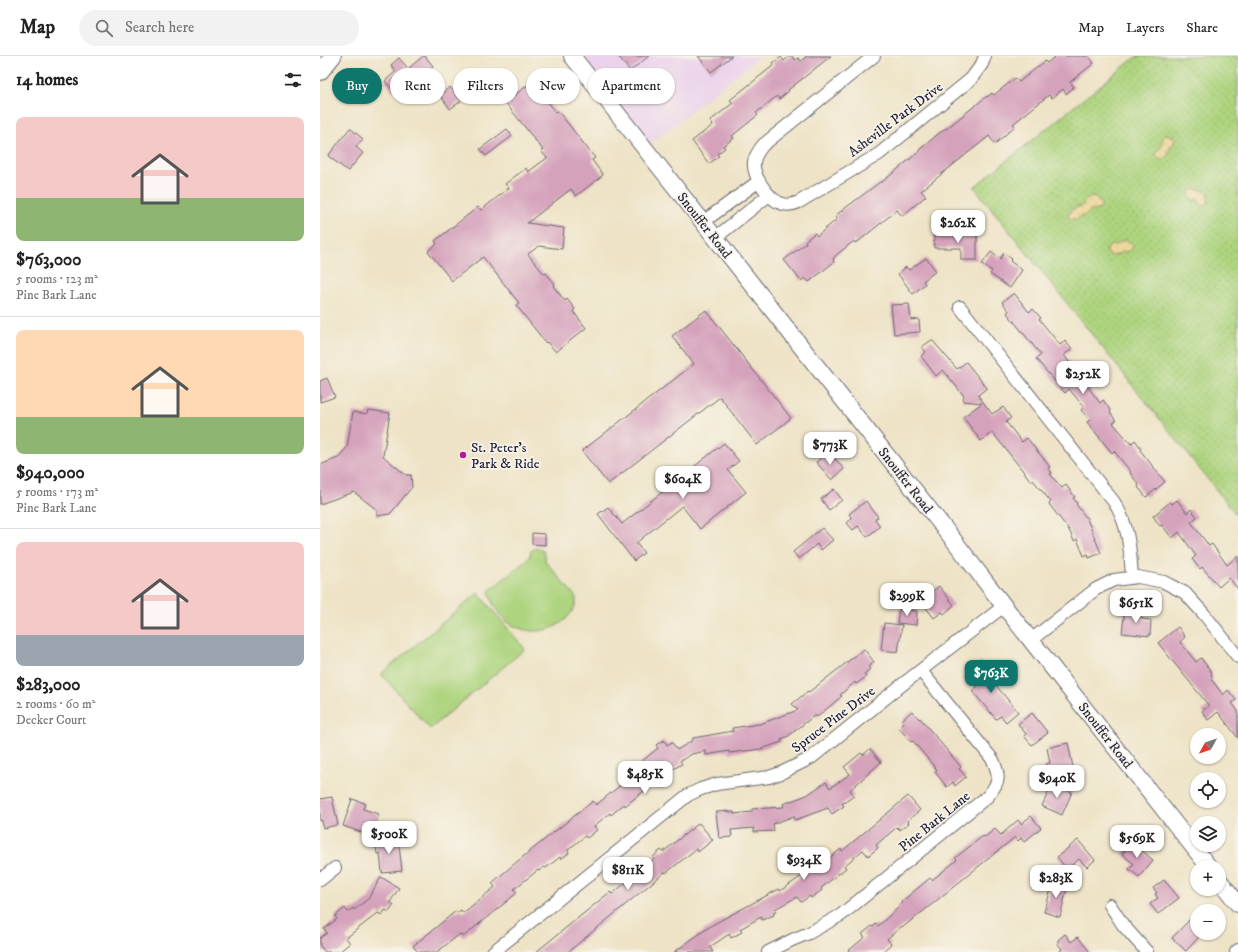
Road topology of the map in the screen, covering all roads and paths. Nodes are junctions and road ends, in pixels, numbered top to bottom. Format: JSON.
{"nodes":[{"id":1,"x":333,"y":56,"type":"edge"},
{"id":2,"x":572,"y":56,"type":"edge"},
{"id":3,"x":874,"y":56,"type":"edge"},
{"id":4,"x":985,"y":56,"type":"edge"},
{"id":5,"x":320,"y":72,"type":"edge"},
{"id":6,"x":759,"y":181,"type":"junction"},
{"id":7,"x":770,"y":195,"type":"junction"},
{"id":8,"x":703,"y":222,"type":"junction"},
{"id":9,"x":715,"y":238,"type":"junction"},
{"id":10,"x":960,"y":307,"type":"dead end"},
{"id":11,"x":1132,"y":576,"type":"junction"},
{"id":12,"x":1004,"y":606,"type":"junction"},
{"id":13,"x":1031,"y":640,"type":"junction"},
{"id":14,"x":1238,"y":657,"type":"edge"},
{"id":15,"x":921,"y":670,"type":"junction"},
{"id":16,"x":1204,"y":860,"type":"edge"},
{"id":17,"x":335,"y":868,"type":"dead end"},
{"id":18,"x":320,"y":880,"type":"edge"},
{"id":19,"x":1226,"y":889,"type":"edge"},
{"id":20,"x":1238,"y":904,"type":"edge"},
{"id":21,"x":1110,"y":905,"type":"dead end"},
{"id":22,"x":493,"y":952,"type":"edge"},
{"id":23,"x":768,"y":952,"type":"edge"},
{"id":24,"x":1147,"y":952,"type":"edge"}],
"edges":[{"from":1,"to":5,"type":"main road"},
{"from":2,"to":8,"type":"main road","name":"Snouffer Road"},
{"from":3,"to":6,"type":"street","name":"Asheville Park Drive"},
{"from":4,"to":7,"type":"street","name":"Asheville Park Drive"},
{"from":6,"to":7,"type":"street","name":"Asheville Park Drive"},
{"from":6,"to":8,"type":"street"},
{"from":7,"to":9,"type":"street"},
{"from":8,"to":9,"type":"main road","name":"Snouffer Road"},
{"from":9,"to":12,"type":"main road","name":"Snouffer Road"},
{"from":10,"to":11,"type":"street"},
{"from":11,"to":13,"type":"street"},
{"from":11,"to":14,"type":"street"},
{"from":12,"to":13,"type":"main road","name":"Snouffer Road"},
{"from":12,"to":15,"type":"street","name":"Spruce Pine Drive"},
{"from":13,"to":16,"type":"main road","name":"Snouffer Road"},
{"from":15,"to":22,"type":"street","name":"Spruce Pine Drive"},
{"from":15,"to":23,"type":"street","name":"Pine Bark Lane"},
{"from":17,"to":18,"type":"street"},
{"from":19,"to":20,"type":"main road"},
{"from":21,"to":24,"type":"street"}]}
